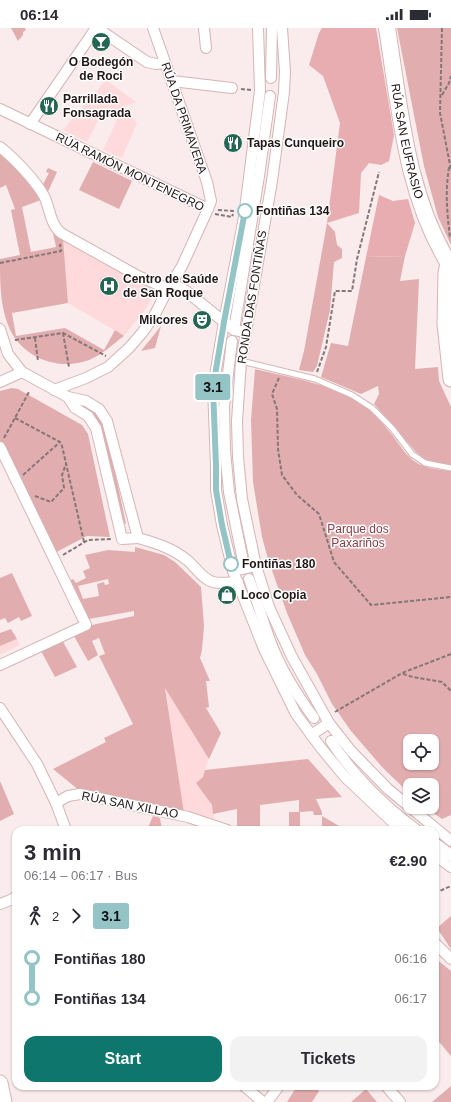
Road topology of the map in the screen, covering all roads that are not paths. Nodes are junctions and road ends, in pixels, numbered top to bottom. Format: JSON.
{"nodes":[{"id":1,"x":97,"y":28,"type":"edge"},
{"id":2,"x":153,"y":28,"type":"edge"},
{"id":3,"x":204,"y":28,"type":"edge"},
{"id":4,"x":258,"y":28,"type":"edge"},
{"id":5,"x":272,"y":28,"type":"edge"},
{"id":6,"x":282,"y":28,"type":"edge"},
{"id":7,"x":387,"y":28,"type":"edge"},
{"id":8,"x":206,"y":48,"type":"dead end"},
{"id":9,"x":165,"y":63,"type":"junction"},
{"id":10,"x":271,"y":78,"type":"dead end"},
{"id":11,"x":172,"y":80,"type":"junction"},
{"id":12,"x":232,"y":88,"type":"road end"},
{"id":13,"x":260,"y":91,"type":"junction"},
{"id":14,"x":284,"y":92,"type":"junction"},
{"id":15,"x":270,"y":96,"type":"dead end"},
{"id":16,"x":0,"y":109,"type":"edge"},
{"id":17,"x":30,"y":124,"type":"junction"},
{"id":18,"x":0,"y":147,"type":"edge"},
{"id":19,"x":214,"y":211,"type":"junction"},
{"id":20,"x":448,"y":257,"type":"edge"},
{"id":21,"x":170,"y":286,"type":"junction"},
{"id":22,"x":448,"y":295,"type":"edge"},
{"id":23,"x":448,"y":320,"type":"edge"},
{"id":24,"x":224,"y":322,"type":"junction"},
{"id":25,"x":235,"y":324,"type":"dead end"},
{"id":26,"x":0,"y":329,"type":"edge"},
{"id":27,"x":245,"y":332,"type":"junction"},
{"id":28,"x":232,"y":341,"type":"dead end"},
{"id":29,"x":241,"y":360,"type":"junction"},
{"id":30,"x":22,"y":372,"type":"junction"},
{"id":31,"x":451,"y":379,"type":"edge"},
{"id":32,"x":0,"y":382,"type":"edge"},
{"id":33,"x":54,"y":390,"type":"junction"},
{"id":34,"x":68,"y":397,"type":"junction"},
{"id":35,"x":2,"y":443,"type":"edge"},
{"id":36,"x":451,"y":468,"type":"edge"},
{"id":37,"x":138,"y":538,"type":"junction"},
{"id":38,"x":243,"y":561,"type":"dead end"},
{"id":39,"x":256,"y":566,"type":"junction"},
{"id":40,"x":233,"y":570,"type":"junction"},
{"id":41,"x":249,"y":579,"type":"dead end"},
{"id":42,"x":238,"y":582,"type":"junction"},
{"id":43,"x":0,"y":665,"type":"edge"},
{"id":44,"x":0,"y":708,"type":"edge"},
{"id":45,"x":314,"y":718,"type":"dead end"},
{"id":46,"x":329,"y":723,"type":"junction"},
{"id":47,"x":311,"y":735,"type":"junction"},
{"id":48,"x":330,"y":741,"type":"dead end"},
{"id":49,"x":56,"y":803,"type":"junction"},
{"id":50,"x":65,"y":826,"type":"edge"},
{"id":51,"x":215,"y":826,"type":"edge"},
{"id":52,"x":397,"y":826,"type":"edge"},
{"id":53,"x":412,"y":826,"type":"edge"},
{"id":54,"x":431,"y":826,"type":"edge"},
{"id":55,"x":439,"y":832,"type":"edge"},
{"id":56,"x":451,"y":841,"type":"edge"},
{"id":57,"x":439,"y":846,"type":"edge"},
{"id":58,"x":451,"y":855,"type":"edge"},
{"id":59,"x":439,"y":858,"type":"edge"},
{"id":60,"x":451,"y":867,"type":"edge"},
{"id":61,"x":12,"y":899,"type":"edge"},
{"id":62,"x":0,"y":904,"type":"edge"},
{"id":63,"x":439,"y":947,"type":"edge"},
{"id":64,"x":451,"y":959,"type":"edge"},
{"id":65,"x":0,"y":1083,"type":"edge"},
{"id":66,"x":249,"y":1090,"type":"edge"},
{"id":67,"x":276,"y":1090,"type":"edge"},
{"id":68,"x":390,"y":1090,"type":"edge"},
{"id":69,"x":4,"y":1102,"type":"edge"},
{"id":70,"x":263,"y":1102,"type":"edge"},
{"id":71,"x":266,"y":1102,"type":"edge"},
{"id":72,"x":400,"y":1102,"type":"edge"}],
"edges":[{"from":1,"to":9,"type":"street"},
{"from":1,"to":17,"type":"street"},
{"from":2,"to":9,"type":"street","name":"RÚA DA PRIMAVERA"},
{"from":3,"to":8,"type":"street"},
{"from":4,"to":13,"type":"street","name":"RONDA DAS FONTIÑAS"},
{"from":5,"to":10,"type":"street"},
{"from":6,"to":14,"type":"street","name":"RONDA DAS FONTIÑAS"},
{"from":7,"to":20,"type":"main road","name":"RÚA SAN EUFRASIO"},
{"from":9,"to":11,"type":"street","name":"RÚA DA PRIMAVERA"},
{"from":11,"to":12,"type":"street"},
{"from":11,"to":19,"type":"street","name":"RÚA DA PRIMAVERA"},
{"from":13,"to":14,"type":"street"},
{"from":13,"to":24,"type":"street","name":"RONDA DAS FONTIÑAS"},
{"from":14,"to":27,"type":"street","name":"RONDA DAS FONTIÑAS"},
{"from":15,"to":25,"type":"street"},
{"from":16,"to":17,"type":"street","name":"RÚA RAMÓN MONTENEGRO"},
{"from":17,"to":19,"type":"street","name":"RÚA RAMÓN MONTENEGRO"},
{"from":18,"to":21,"type":"street"},
{"from":19,"to":21,"type":"street","name":"RÚA RAMÓN MONTENEGRO"},
{"from":20,"to":22,"type":"street"},
{"from":21,"to":24,"type":"street"},
{"from":21,"to":33,"type":"street","name":"RÚA RAMÓN MONTENEGRO"},
{"from":22,"to":23,"type":"street"},
{"from":23,"to":31,"type":"street"},
{"from":24,"to":27,"type":"street"},
{"from":24,"to":40,"type":"street","name":"RONDA DAS FONTIÑAS"},
{"from":26,"to":30,"type":"street"},
{"from":27,"to":29,"type":"street","name":"RONDA DAS FONTIÑAS"},
{"from":28,"to":38,"type":"street"},
{"from":29,"to":36,"type":"lane"},
{"from":29,"to":39,"type":"street","name":"RONDA DAS FONTIÑAS"},
{"from":30,"to":32,"type":"street"},
{"from":30,"to":33,"type":"street"},
{"from":33,"to":34,"type":"street"},
{"from":34,"to":37,"type":"street"},
{"from":34,"to":37,"type":"street"},
{"from":35,"to":43,"type":"street"},
{"from":37,"to":42,"type":"street"},
{"from":39,"to":40,"type":"street"},
{"from":39,"to":46,"type":"street","name":"RONDA DAS FONTIÑAS"},
{"from":40,"to":42,"type":"street","name":"RONDA DAS FONTIÑAS"},
{"from":41,"to":45,"type":"street"},
{"from":42,"to":47,"type":"street","name":"RONDA DAS FONTIÑAS"},
{"from":44,"to":49,"type":"street"},
{"from":46,"to":47,"type":"street"},
{"from":46,"to":54,"type":"street","name":"RONDA DAS FONTIÑAS"},
{"from":47,"to":52,"type":"street","name":"RONDA DAS FONTIÑAS"},
{"from":48,"to":53,"type":"street"},
{"from":49,"to":50,"type":"street"},
{"from":49,"to":51,"type":"street","name":"RÚA SAN XILLAO"},
{"from":55,"to":56,"type":"street","name":"RONDA DAS FONTIÑAS"},
{"from":57,"to":58,"type":"street"},
{"from":59,"to":60,"type":"street"},
{"from":61,"to":62,"type":"street"},
{"from":63,"to":64,"type":"street"},
{"from":65,"to":69,"type":"street"},
{"from":66,"to":70,"type":"street"},
{"from":67,"to":71,"type":"street"},
{"from":68,"to":72,"type":"street"}]}
